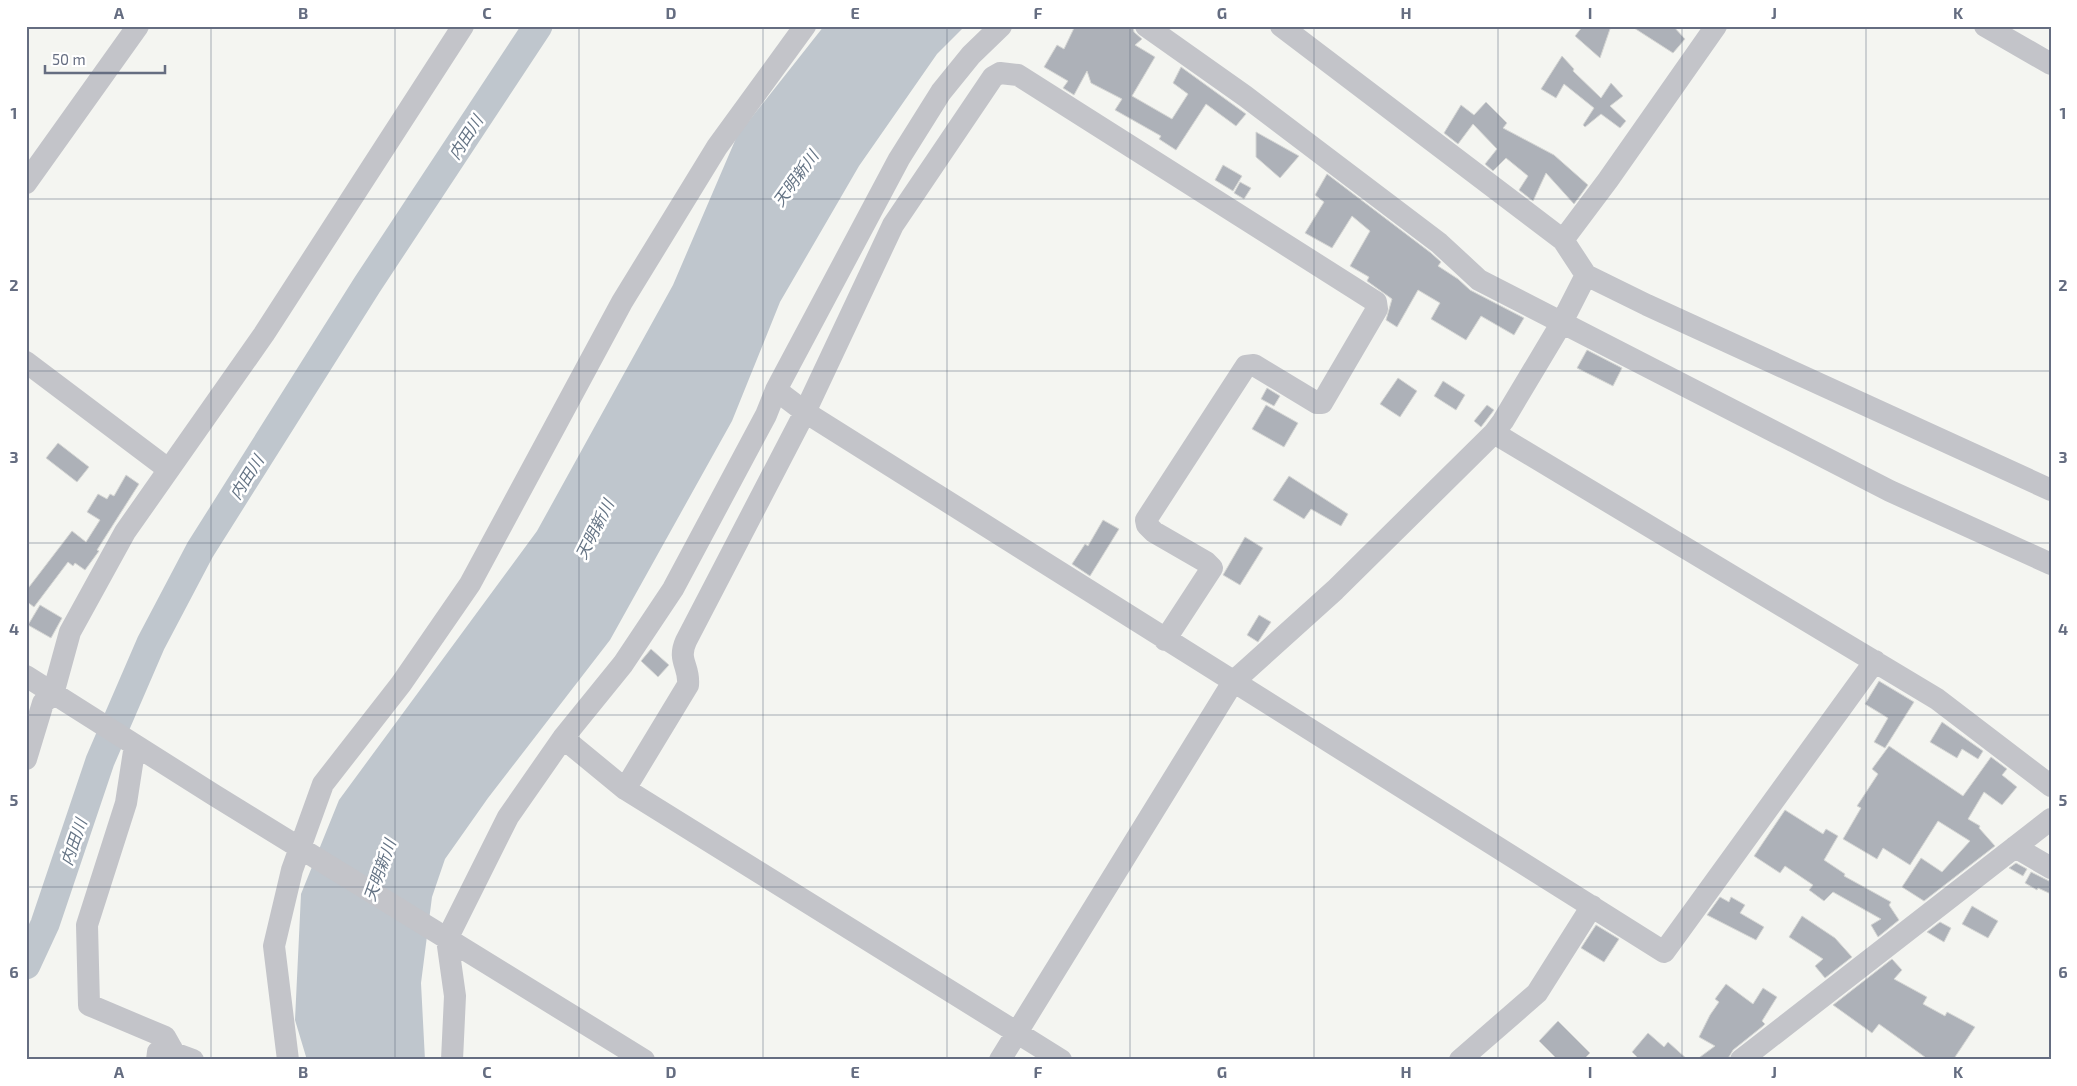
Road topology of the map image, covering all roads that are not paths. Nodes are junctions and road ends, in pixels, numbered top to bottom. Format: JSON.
{"nodes":[{"id":1,"x":138,"y":26,"type":"edge"},
{"id":2,"x":463,"y":26,"type":"edge"},
{"id":3,"x":805,"y":26,"type":"edge"},
{"id":4,"x":1001,"y":26,"type":"edge"},
{"id":5,"x":1146,"y":26,"type":"edge"},
{"id":6,"x":1281,"y":26,"type":"edge"},
{"id":7,"x":1716,"y":26,"type":"edge"},
{"id":8,"x":1985,"y":26,"type":"edge"},
{"id":9,"x":2051,"y":64,"type":"edge"},
{"id":10,"x":26,"y":182,"type":"edge"},
{"id":11,"x":1563,"y":240,"type":"junction"},
{"id":12,"x":1586,"y":275,"type":"junction"},
{"id":13,"x":1562,"y":322,"type":"junction"},
{"id":14,"x":26,"y":362,"type":"edge"},
{"id":15,"x":776,"y":390,"type":"junction"},
{"id":16,"x":805,"y":412,"type":"junction"},
{"id":17,"x":1494,"y":433,"type":"junction"},
{"id":18,"x":168,"y":469,"type":"junction"},
{"id":19,"x":2051,"y":490,"type":"edge"},
{"id":20,"x":2051,"y":564,"type":"edge"},
{"id":21,"x":1166,"y":640,"type":"junction"},
{"id":22,"x":1875,"y":661,"type":"junction"},
{"id":23,"x":26,"y":676,"type":"edge"},
{"id":24,"x":1233,"y":682,"type":"junction"},
{"id":25,"x":53,"y":694,"type":"junction"},
{"id":26,"x":563,"y":738,"type":"junction"},
{"id":27,"x":135,"y":745,"type":"junction"},
{"id":28,"x":26,"y":759,"type":"edge"},
{"id":29,"x":2051,"y":786,"type":"edge"},
{"id":30,"x":625,"y":789,"type":"junction"},
{"id":31,"x":2051,"y":819,"type":"edge"},
{"id":32,"x":299,"y":847,"type":"junction"},
{"id":33,"x":2015,"y":848,"type":"junction"},
{"id":34,"x":2051,"y":868,"type":"edge"},
{"id":35,"x":1592,"y":906,"type":"junction"},
{"id":36,"x":447,"y":939,"type":"junction"},
{"id":37,"x":1017,"y":1033,"type":"junction"},
{"id":38,"x":164,"y":1053,"type":"edge"},
{"id":39,"x":193,"y":1060,"type":"edge"},
{"id":40,"x":288,"y":1060,"type":"edge"},
{"id":41,"x":452,"y":1060,"type":"edge"},
{"id":42,"x":644,"y":1060,"type":"edge"},
{"id":43,"x":1000,"y":1060,"type":"edge"},
{"id":44,"x":1061,"y":1060,"type":"edge"},
{"id":45,"x":1460,"y":1060,"type":"edge"},
{"id":46,"x":1740,"y":1060,"type":"edge"}],
"edges":[{"from":1,"to":10,"type":"street"},
{"from":2,"to":18,"type":"street"},
{"from":3,"to":32,"type":"street"},
{"from":4,"to":15,"type":"street"},
{"from":5,"to":13,"type":"street"},
{"from":6,"to":11,"type":"street"},
{"from":7,"to":11,"type":"street"},
{"from":8,"to":9,"type":"street"},
{"from":11,"to":12,"type":"street"},
{"from":12,"to":13,"type":"street"},
{"from":12,"to":19,"type":"street"},
{"from":13,"to":17,"type":"street"},
{"from":13,"to":20,"type":"street"},
{"from":14,"to":18,"type":"street"},
{"from":15,"to":16,"type":"street"},
{"from":15,"to":26,"type":"street"},
{"from":16,"to":21,"type":"street"},
{"from":16,"to":21,"type":"street"},
{"from":16,"to":30,"type":"street"},
{"from":17,"to":22,"type":"street"},
{"from":17,"to":24,"type":"street"},
{"from":18,"to":25,"type":"street"},
{"from":21,"to":24,"type":"street"},
{"from":22,"to":29,"type":"street"},
{"from":22,"to":35,"type":"street"},
{"from":23,"to":25,"type":"street"},
{"from":24,"to":35,"type":"street"},
{"from":24,"to":37,"type":"street"},
{"from":25,"to":27,"type":"street"},
{"from":25,"to":28,"type":"street"},
{"from":26,"to":30,"type":"street"},
{"from":26,"to":36,"type":"street"},
{"from":27,"to":32,"type":"street"},
{"from":27,"to":38,"type":"street"},
{"from":30,"to":37,"type":"street"},
{"from":31,"to":33,"type":"street"},
{"from":32,"to":36,"type":"street"},
{"from":32,"to":40,"type":"street"},
{"from":33,"to":34,"type":"street"},
{"from":33,"to":46,"type":"street"},
{"from":35,"to":45,"type":"street"},
{"from":36,"to":41,"type":"street"},
{"from":36,"to":42,"type":"street"},
{"from":37,"to":43,"type":"street"},
{"from":37,"to":44,"type":"street"},
{"from":38,"to":39,"type":"street"}]}
